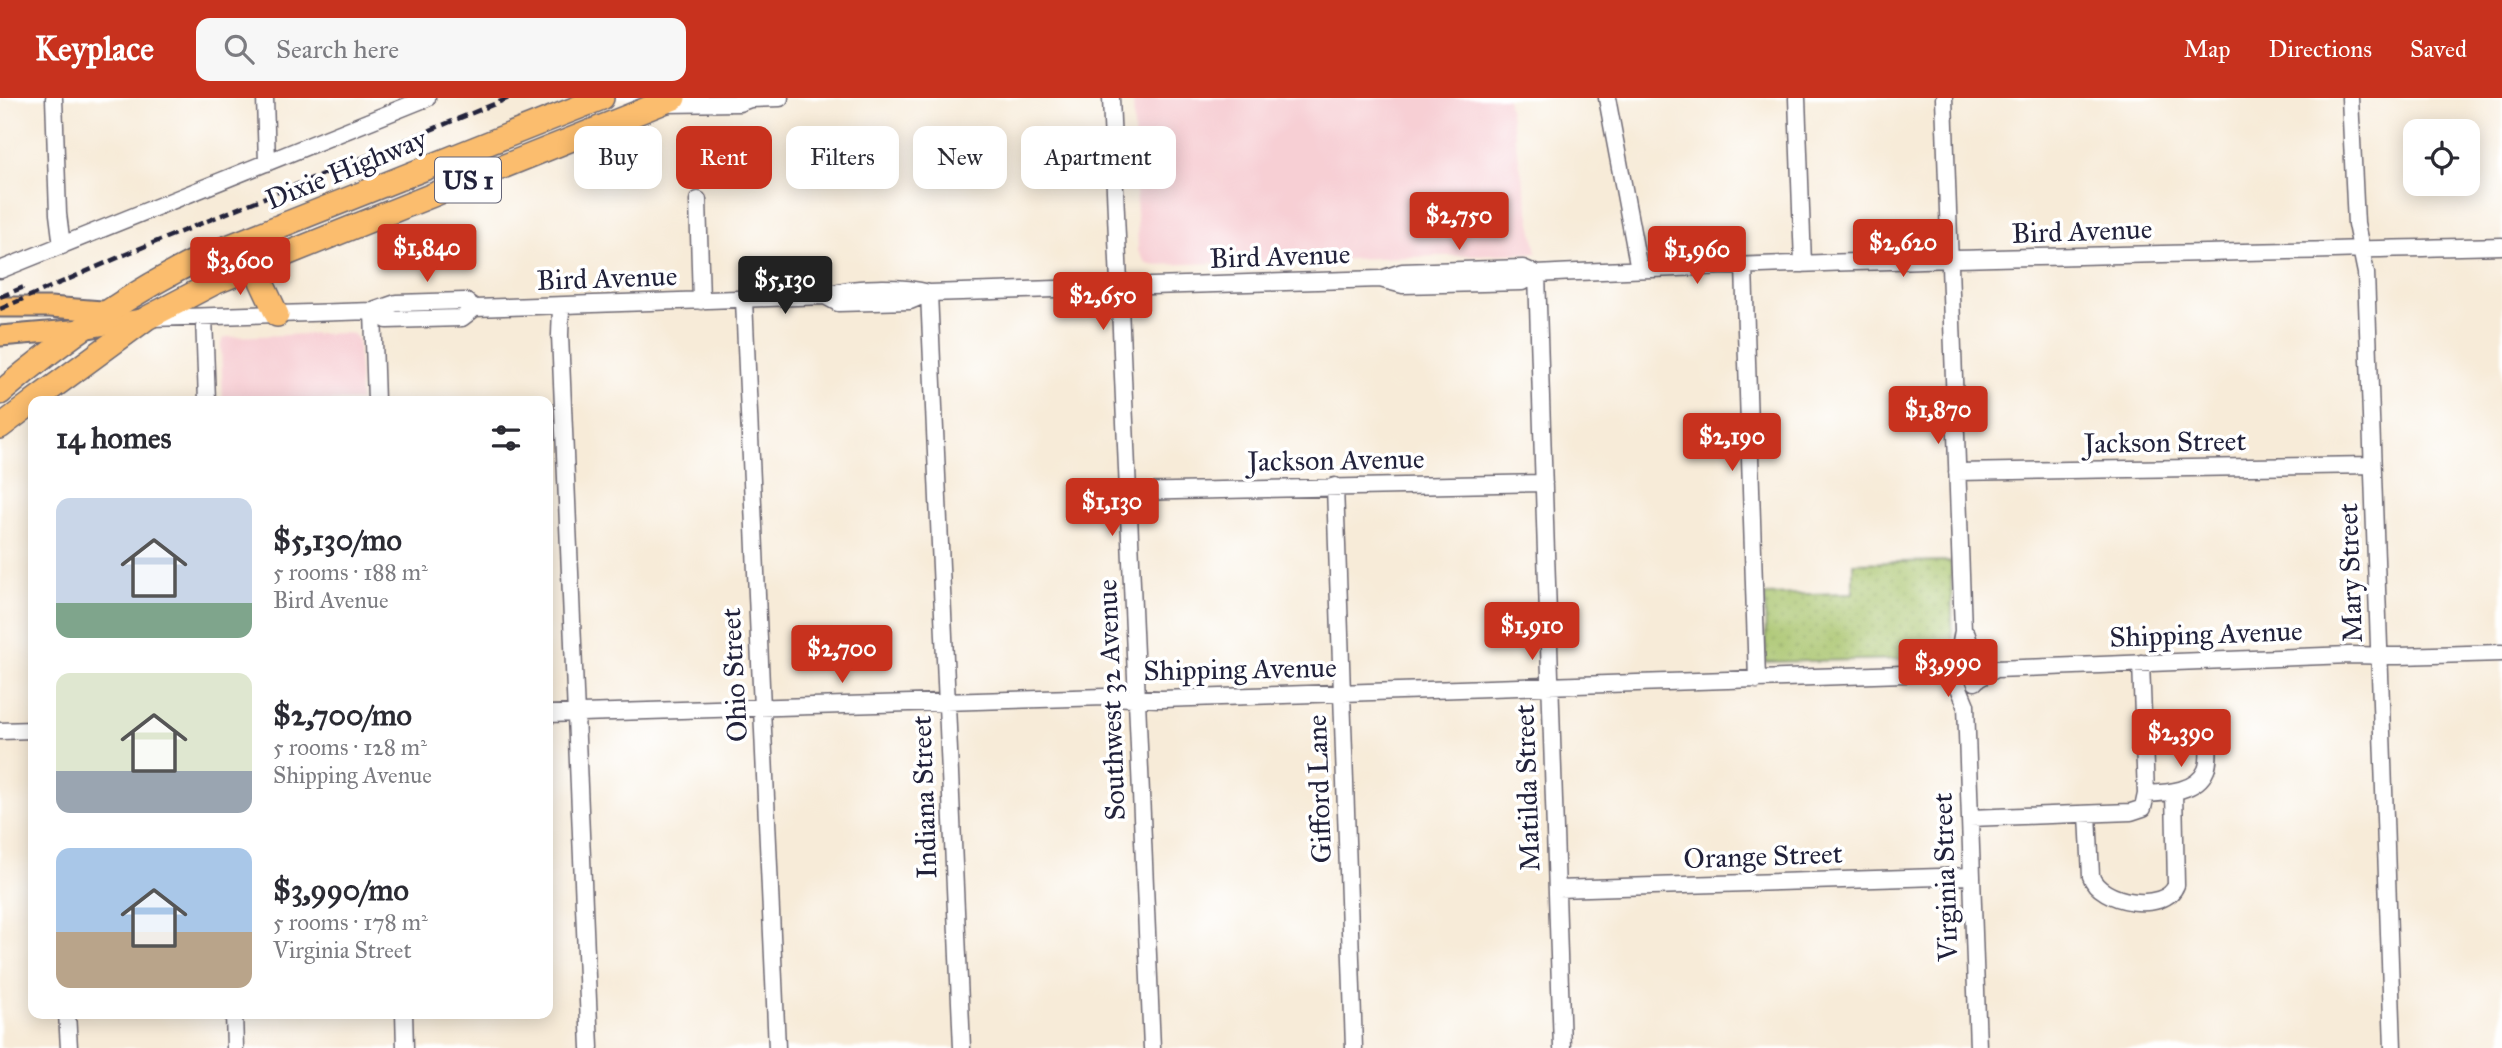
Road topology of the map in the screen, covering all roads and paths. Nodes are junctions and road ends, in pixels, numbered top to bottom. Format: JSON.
{"nodes":[{"id":1,"x":54,"y":98,"type":"edge"},
{"id":2,"x":265,"y":98,"type":"edge"},
{"id":3,"x":427,"y":98,"type":"edge"},
{"id":4,"x":601,"y":98,"type":"edge"},
{"id":5,"x":750,"y":98,"type":"edge"},
{"id":6,"x":780,"y":98,"type":"edge"},
{"id":7,"x":1111,"y":98,"type":"edge"},
{"id":8,"x":1607,"y":98,"type":"edge"},
{"id":9,"x":1797,"y":98,"type":"edge"},
{"id":10,"x":1944,"y":98,"type":"edge"},
{"id":11,"x":2350,"y":98,"type":"edge"},
{"id":12,"x":667,"y":101,"type":"edge"},
{"id":13,"x":267,"y":163,"type":"junction"},
{"id":14,"x":698,"y":200,"type":"dead end"},
{"id":15,"x":62,"y":246,"type":"junction"},
{"id":16,"x":2502,"y":246,"type":"edge"},
{"id":17,"x":2361,"y":250,"type":"junction"},
{"id":18,"x":1950,"y":260,"type":"junction"},
{"id":19,"x":263,"y":263,"type":"junction"},
{"id":20,"x":1803,"y":264,"type":"junction"},
{"id":21,"x":1744,"y":266,"type":"junction"},
{"id":22,"x":0,"y":270,"type":"edge"},
{"id":23,"x":1639,"y":270,"type":"junction"},
{"id":24,"x":1537,"y":274,"type":"junction"},
{"id":25,"x":1120,"y":286,"type":"junction"},
{"id":26,"x":929,"y":293,"type":"junction"},
{"id":27,"x":744,"y":300,"type":"junction"},
{"id":28,"x":701,"y":301,"type":"junction"},
{"id":29,"x":561,"y":306,"type":"junction"},
{"id":30,"x":0,"y":307,"type":"edge"},
{"id":31,"x":109,"y":311,"type":"junction"},
{"id":32,"x":373,"y":312,"type":"junction"},
{"id":33,"x":277,"y":315,"type":"junction"},
{"id":34,"x":204,"y":317,"type":"junction"},
{"id":35,"x":147,"y":318,"type":"junction"},
{"id":36,"x":83,"y":329,"type":"junction"},
{"id":37,"x":0,"y":337,"type":"edge"},
{"id":38,"x":0,"y":393,"type":"edge"},
{"id":39,"x":42,"y":396,"type":"edge"},
{"id":40,"x":207,"y":396,"type":"edge"},
{"id":41,"x":376,"y":396,"type":"edge"},
{"id":42,"x":28,"y":407,"type":"edge"},
{"id":43,"x":0,"y":427,"type":"edge"},
{"id":44,"x":2372,"y":465,"type":"junction"},
{"id":45,"x":1957,"y":472,"type":"junction"},
{"id":46,"x":1544,"y":483,"type":"junction"},
{"id":47,"x":1335,"y":486,"type":"junction"},
{"id":48,"x":1128,"y":492,"type":"junction"},
{"id":49,"x":2502,"y":653,"type":"edge"},
{"id":50,"x":2379,"y":656,"type":"junction"},
{"id":51,"x":2141,"y":663,"type":"junction"},
{"id":52,"x":1965,"y":670,"type":"junction"},
{"id":53,"x":1757,"y":680,"type":"junction"},
{"id":54,"x":1551,"y":686,"type":"junction"},
{"id":55,"x":1342,"y":692,"type":"junction"},
{"id":56,"x":1137,"y":698,"type":"junction"},
{"id":57,"x":946,"y":701,"type":"junction"},
{"id":58,"x":762,"y":706,"type":"junction"},
{"id":59,"x":576,"y":713,"type":"junction"},
{"id":60,"x":553,"y":714,"type":"edge"},
{"id":61,"x":28,"y":730,"type":"edge"},
{"id":62,"x":0,"y":731,"type":"edge"},
{"id":63,"x":2208,"y":736,"type":"dead end"},
{"id":64,"x":2174,"y":792,"type":"junction"},
{"id":65,"x":2146,"y":794,"type":"junction"},
{"id":66,"x":2088,"y":814,"type":"junction"},
{"id":67,"x":1970,"y":818,"type":"junction"},
{"id":68,"x":1972,"y":876,"type":"junction"},
{"id":69,"x":1557,"y":889,"type":"junction"},
{"id":70,"x":67,"y":1019,"type":"edge"},
{"id":71,"x":234,"y":1019,"type":"edge"},
{"id":72,"x":404,"y":1019,"type":"edge"},
{"id":73,"x":69,"y":1048,"type":"edge"},
{"id":74,"x":235,"y":1048,"type":"edge"},
{"id":75,"x":405,"y":1048,"type":"edge"},
{"id":76,"x":590,"y":1048,"type":"edge"},
{"id":77,"x":776,"y":1048,"type":"edge"},
{"id":78,"x":961,"y":1048,"type":"edge"},
{"id":79,"x":1152,"y":1048,"type":"edge"},
{"id":80,"x":1354,"y":1048,"type":"edge"},
{"id":81,"x":1562,"y":1048,"type":"edge"},
{"id":82,"x":1978,"y":1048,"type":"edge"},
{"id":83,"x":2393,"y":1048,"type":"edge"}],
"edges":[{"from":1,"to":15,"type":"street"},
{"from":2,"to":13,"type":"street"},
{"from":3,"to":13,"type":"street"},
{"from":4,"to":31,"type":"highway","name":"Dixie Highway","number":"US 1"},
{"from":5,"to":6,"type":"street"},
{"from":5,"to":12,"type":"street"},
{"from":7,"to":25,"type":"street","name":"Southwest 32 Avenue"},
{"from":8,"to":23,"type":"street"},
{"from":9,"to":20,"type":"street"},
{"from":10,"to":18,"type":"street"},
{"from":11,"to":17,"type":"street","name":"Mary Street"},
{"from":12,"to":19,"type":"highway","number":"US 1"},
{"from":13,"to":15,"type":"street"},
{"from":14,"to":28,"type":"street"},
{"from":15,"to":22,"type":"street"},
{"from":16,"to":17,"type":"street","name":"Bird Avenue"},
{"from":17,"to":18,"type":"street","name":"Bird Avenue"},
{"from":17,"to":44,"type":"street","name":"Mary Street"},
{"from":18,"to":20,"type":"street","name":"Bird Avenue"},
{"from":18,"to":45,"type":"street"},
{"from":19,"to":33,"type":"highway"},
{"from":19,"to":35,"type":"highway","number":"US 1"},
{"from":20,"to":21,"type":"street","name":"Bird Avenue"},
{"from":21,"to":23,"type":"street","name":"Bird Avenue"},
{"from":21,"to":53,"type":"street"},
{"from":23,"to":24,"type":"street","name":"Bird Avenue"},
{"from":24,"to":25,"type":"street","name":"Bird Avenue"},
{"from":24,"to":46,"type":"street","name":"Matilda Street"},
{"from":25,"to":26,"type":"street","name":"Bird Avenue"},
{"from":25,"to":48,"type":"street","name":"Southwest 32 Avenue"},
{"from":26,"to":27,"type":"street","name":"Bird Avenue"},
{"from":26,"to":57,"type":"street","name":"Indiana Street"},
{"from":27,"to":28,"type":"street","name":"Bird Avenue"},
{"from":27,"to":58,"type":"street","name":"Ohio Street"},
{"from":28,"to":29,"type":"street","name":"Bird Avenue"},
{"from":29,"to":32,"type":"street","name":"Bird Avenue"},
{"from":29,"to":59,"type":"street"},
{"from":30,"to":31,"type":"main road"},
{"from":31,"to":35,"type":"main road"},
{"from":31,"to":36,"type":"highway","name":"Dixie Highway","number":"US 1"},
{"from":32,"to":33,"type":"street","name":"Bird Avenue"},
{"from":32,"to":41,"type":"street"},
{"from":33,"to":34,"type":"street","name":"Bird Avenue"},
{"from":34,"to":35,"type":"street","name":"Bird Avenue"},
{"from":34,"to":40,"type":"street"},
{"from":35,"to":36,"type":"main road"},
{"from":35,"to":39,"type":"highway","number":"US 1"},
{"from":36,"to":37,"type":"main road"},
{"from":36,"to":38,"type":"highway","number":"US 1"},
{"from":42,"to":43,"type":"highway","number":"US 1"},
{"from":44,"to":45,"type":"street","name":"Jackson Street"},
{"from":44,"to":50,"type":"street","name":"Mary Street"},
{"from":45,"to":52,"type":"street"},
{"from":46,"to":47,"type":"street","name":"Jackson Avenue"},
{"from":46,"to":54,"type":"street","name":"Matilda Street"},
{"from":47,"to":48,"type":"street","name":"Jackson Avenue"},
{"from":47,"to":55,"type":"street","name":"Gifford Lane"},
{"from":48,"to":56,"type":"street","name":"Southwest 32 Avenue"},
{"from":49,"to":50,"type":"street","name":"Shipping Avenue"},
{"from":50,"to":51,"type":"street","name":"Shipping Avenue"},
{"from":50,"to":83,"type":"street","name":"Mary Street"},
{"from":51,"to":52,"type":"street","name":"Shipping Avenue"},
{"from":51,"to":65,"type":"street"},
{"from":52,"to":53,"type":"street","name":"Shipping Avenue"},
{"from":52,"to":67,"type":"street","name":"Virginia Street"},
{"from":53,"to":54,"type":"street","name":"Shipping Avenue"},
{"from":54,"to":55,"type":"street","name":"Shipping Avenue"},
{"from":54,"to":69,"type":"street","name":"Matilda Street"},
{"from":55,"to":56,"type":"street","name":"Shipping Avenue"},
{"from":55,"to":80,"type":"street","name":"Gifford Lane"},
{"from":56,"to":57,"type":"street","name":"Shipping Avenue"},
{"from":56,"to":79,"type":"street","name":"Southwest 32 Avenue"},
{"from":57,"to":58,"type":"street","name":"Shipping Avenue"},
{"from":57,"to":78,"type":"street","name":"Indiana Street"},
{"from":58,"to":59,"type":"street","name":"Shipping Avenue"},
{"from":58,"to":77,"type":"street","name":"Ohio Street"},
{"from":59,"to":60,"type":"street","name":"Shipping Avenue"},
{"from":59,"to":76,"type":"street"},
{"from":61,"to":62,"type":"street"},
{"from":63,"to":64,"type":"street"},
{"from":64,"to":65,"type":"street"},
{"from":64,"to":66,"type":"street"},
{"from":65,"to":66,"type":"street"},
{"from":66,"to":67,"type":"street"},
{"from":67,"to":68,"type":"street","name":"Virginia Street"},
{"from":68,"to":69,"type":"street","name":"Orange Street"},
{"from":68,"to":82,"type":"street","name":"Virginia Street"},
{"from":69,"to":81,"type":"street","name":"Matilda Street"},
{"from":70,"to":73,"type":"street"},
{"from":71,"to":74,"type":"street"},
{"from":72,"to":75,"type":"street"}]}
